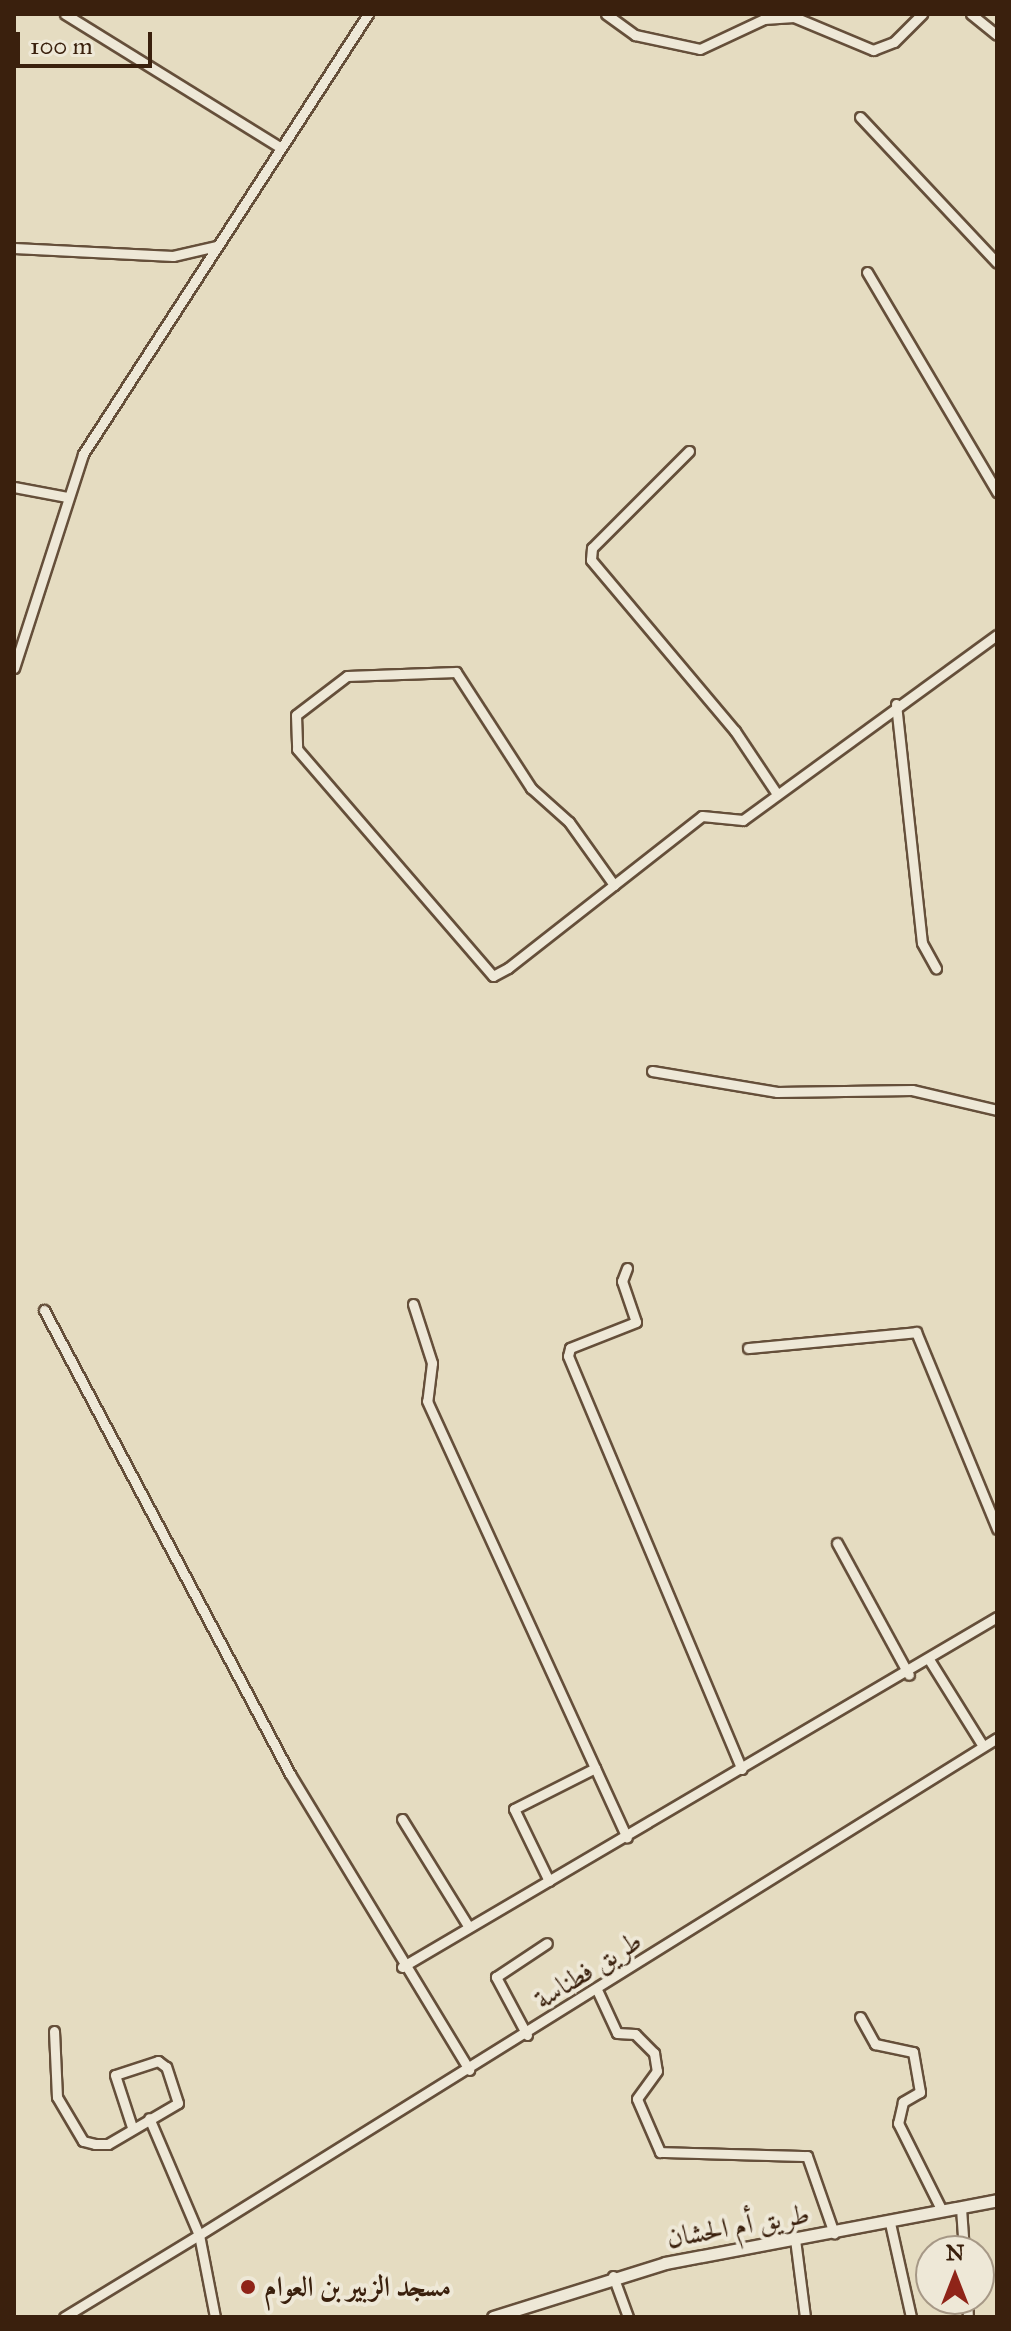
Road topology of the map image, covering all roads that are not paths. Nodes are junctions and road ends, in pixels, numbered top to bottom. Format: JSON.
{"nodes":[{"id":1,"x":65,"y":14,"type":"edge"},
{"id":2,"x":368,"y":14,"type":"edge"},
{"id":3,"x":606,"y":14,"type":"edge"},
{"id":4,"x":922,"y":14,"type":"edge"},
{"id":5,"x":971,"y":14,"type":"edge"},
{"id":6,"x":997,"y":35,"type":"edge"},
{"id":7,"x":860,"y":117,"type":"dead end"},
{"id":8,"x":278,"y":146,"type":"junction"},
{"id":9,"x":216,"y":246,"type":"junction"},
{"id":10,"x":14,"y":248,"type":"edge"},
{"id":11,"x":997,"y":263,"type":"edge"},
{"id":12,"x":867,"y":272,"type":"dead end"},
{"id":13,"x":689,"y":451,"type":"dead end"},
{"id":14,"x":14,"y":487,"type":"edge"},
{"id":15,"x":997,"y":492,"type":"edge"},
{"id":16,"x":67,"y":497,"type":"junction"},
{"id":17,"x":997,"y":635,"type":"edge"},
{"id":18,"x":14,"y":668,"type":"edge"},
{"id":19,"x":896,"y":704,"type":"junction"},
{"id":20,"x":777,"y":794,"type":"junction"},
{"id":21,"x":614,"y":885,"type":"junction"},
{"id":22,"x":936,"y":968,"type":"dead end"},
{"id":23,"x":652,"y":1071,"type":"dead end"},
{"id":24,"x":997,"y":1110,"type":"edge"},
{"id":25,"x":627,"y":1268,"type":"dead end"},
{"id":26,"x":413,"y":1304,"type":"dead end"},
{"id":27,"x":44,"y":1310,"type":"dead end"},
{"id":28,"x":748,"y":1348,"type":"dead end"},
{"id":29,"x":997,"y":1529,"type":"edge"},
{"id":30,"x":837,"y":1543,"type":"dead end"},
{"id":31,"x":997,"y":1617,"type":"edge"},
{"id":32,"x":930,"y":1661,"type":"junction"},
{"id":33,"x":909,"y":1675,"type":"junction"},
{"id":34,"x":996,"y":1740,"type":"edge"},
{"id":35,"x":983,"y":1746,"type":"junction"},
{"id":36,"x":595,"y":1768,"type":"junction"},
{"id":37,"x":742,"y":1769,"type":"junction"},
{"id":38,"x":402,"y":1819,"type":"dead end"},
{"id":39,"x":627,"y":1837,"type":"junction"},
{"id":40,"x":549,"y":1881,"type":"junction"},
{"id":41,"x":468,"y":1926,"type":"junction"},
{"id":42,"x":547,"y":1943,"type":"dead end"},
{"id":43,"x":402,"y":1967,"type":"junction"},
{"id":44,"x":598,"y":1992,"type":"junction"},
{"id":45,"x":860,"y":2017,"type":"dead end"},
{"id":46,"x":54,"y":2031,"type":"dead end"},
{"id":47,"x":527,"y":2035,"type":"junction"},
{"id":48,"x":469,"y":2070,"type":"junction"},
{"id":49,"x":149,"y":2118,"type":"junction"},
{"id":50,"x":132,"y":2127,"type":"junction"},
{"id":51,"x":997,"y":2200,"type":"edge"},
{"id":52,"x":961,"y":2208,"type":"junction"},
{"id":53,"x":942,"y":2211,"type":"junction"},
{"id":54,"x":890,"y":2223,"type":"junction"},
{"id":55,"x":834,"y":2233,"type":"junction"},
{"id":56,"x":199,"y":2235,"type":"junction"},
{"id":57,"x":963,"y":2235,"type":"edge"},
{"id":58,"x":795,"y":2239,"type":"junction"},
{"id":59,"x":613,"y":2276,"type":"junction"},
{"id":60,"x":520,"y":2312,"type":"edge"},
{"id":61,"x":64,"y":2317,"type":"edge"},
{"id":62,"x":215,"y":2317,"type":"edge"},
{"id":63,"x":493,"y":2317,"type":"edge"},
{"id":64,"x":628,"y":2317,"type":"edge"},
{"id":65,"x":805,"y":2317,"type":"edge"},
{"id":66,"x":911,"y":2317,"type":"edge"}],
"edges":[{"from":1,"to":8,"type":"street"},
{"from":2,"to":8,"type":"street"},
{"from":3,"to":4,"type":"street"},
{"from":5,"to":6,"type":"street"},
{"from":7,"to":11,"type":"street"},
{"from":8,"to":9,"type":"street"},
{"from":9,"to":10,"type":"street"},
{"from":9,"to":16,"type":"street"},
{"from":12,"to":15,"type":"street"},
{"from":13,"to":20,"type":"street"},
{"from":14,"to":16,"type":"street"},
{"from":16,"to":18,"type":"street"},
{"from":17,"to":19,"type":"street"},
{"from":19,"to":20,"type":"street"},
{"from":19,"to":22,"type":"street"},
{"from":20,"to":21,"type":"street"},
{"from":21,"to":21,"type":"street"},
{"from":23,"to":24,"type":"street"},
{"from":25,"to":37,"type":"street"},
{"from":26,"to":36,"type":"street"},
{"from":27,"to":43,"type":"street"},
{"from":28,"to":29,"type":"street"},
{"from":30,"to":33,"type":"street"},
{"from":31,"to":32,"type":"street"},
{"from":32,"to":33,"type":"street"},
{"from":32,"to":35,"type":"street"},
{"from":33,"to":37,"type":"street"},
{"from":34,"to":35,"type":"street","name":"طريق فطناسة"},
{"from":35,"to":44,"type":"street","name":"طريق فطناسة"},
{"from":36,"to":39,"type":"street"},
{"from":36,"to":40,"type":"street"},
{"from":37,"to":39,"type":"street"},
{"from":38,"to":41,"type":"street"},
{"from":39,"to":40,"type":"street"},
{"from":40,"to":41,"type":"street"},
{"from":41,"to":43,"type":"street"},
{"from":42,"to":47,"type":"street"},
{"from":43,"to":48,"type":"street"},
{"from":44,"to":47,"type":"street","name":"طريق فطناسة"},
{"from":44,"to":55,"type":"street"},
{"from":45,"to":53,"type":"street"},
{"from":46,"to":50,"type":"street"},
{"from":47,"to":48,"type":"street","name":"طريق فطناسة"},
{"from":48,"to":56,"type":"street","name":"طريق فطناسة"},
{"from":49,"to":50,"type":"street"},
{"from":49,"to":50,"type":"street"},
{"from":49,"to":56,"type":"street"},
{"from":51,"to":52,"type":"street","name":"طريق أم الحشان"},
{"from":52,"to":53,"type":"street","name":"طريق أم الحشان"},
{"from":52,"to":57,"type":"street"},
{"from":53,"to":54,"type":"street","name":"طريق أم الحشان"},
{"from":54,"to":55,"type":"street","name":"طريق أم الحشان"},
{"from":54,"to":66,"type":"street"},
{"from":55,"to":58,"type":"street","name":"طريق أم الحشان"},
{"from":56,"to":61,"type":"street","name":"طريق فطناسة"},
{"from":56,"to":62,"type":"street"},
{"from":58,"to":59,"type":"street","name":"طريق أم الحشان"},
{"from":58,"to":65,"type":"street"},
{"from":59,"to":60,"type":"street","name":"طريق أم الحشان"},
{"from":59,"to":64,"type":"street"},
{"from":60,"to":63,"type":"street","name":"طريق أم الحشان"}]}
